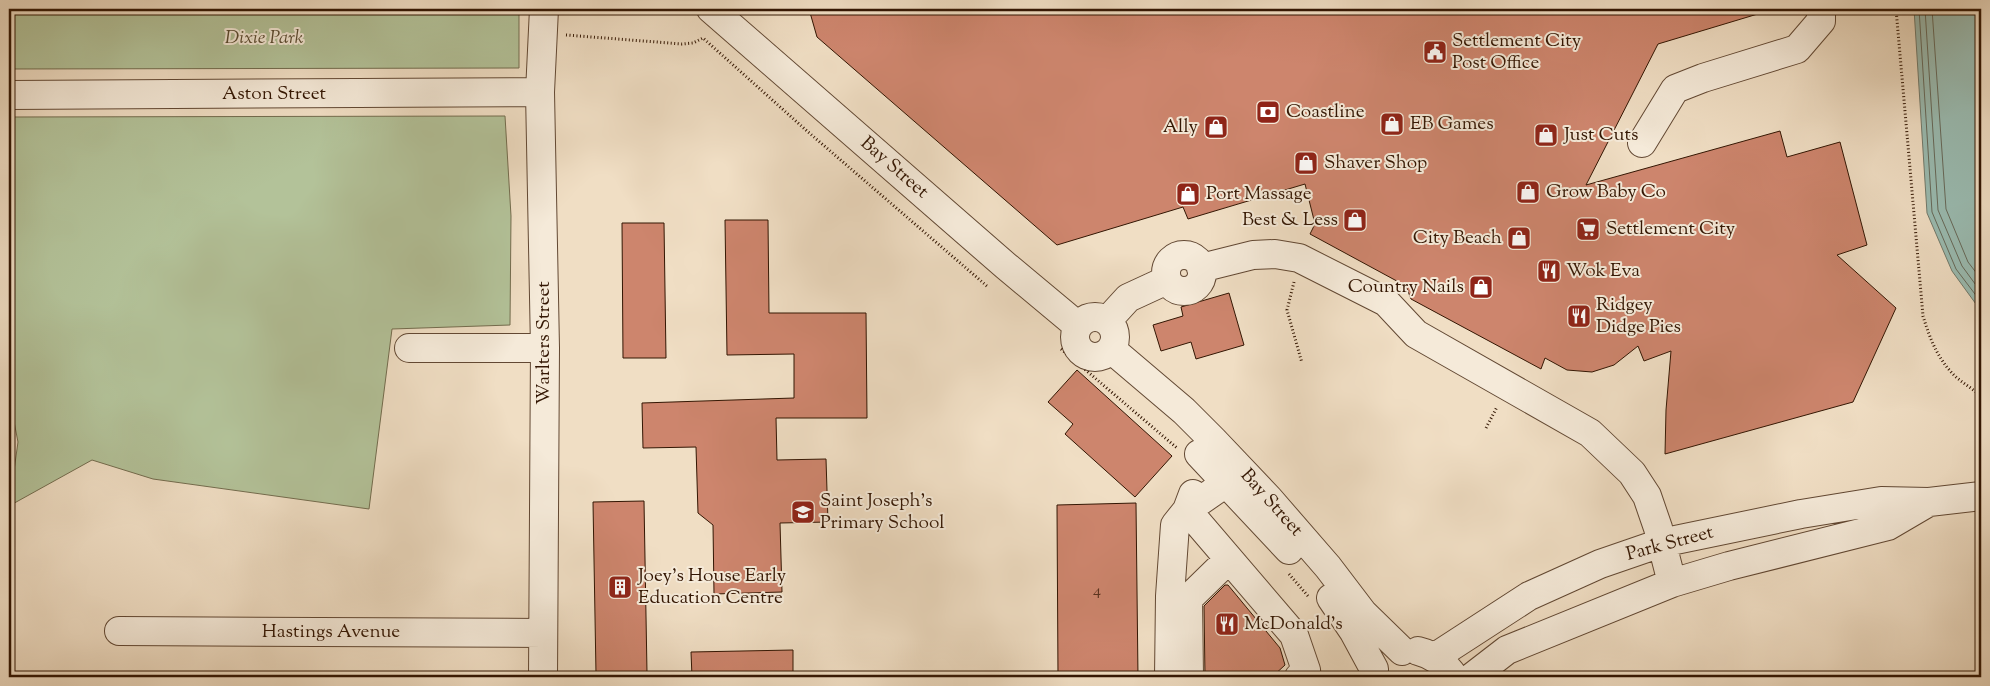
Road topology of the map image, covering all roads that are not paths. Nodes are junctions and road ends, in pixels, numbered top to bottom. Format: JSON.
{"nodes":[{"id":1,"x":1821,"y":9,"type":"edge"},
{"id":2,"x":724,"y":13,"type":"edge"},
{"id":3,"x":543,"y":22,"type":"edge"},
{"id":4,"x":540,"y":92,"type":"junction"},
{"id":5,"x":9,"y":95,"type":"edge"},
{"id":6,"x":1642,"y":143,"type":"dead end"},
{"id":7,"x":1107,"y":321,"type":"junction"},
{"id":8,"x":1078,"y":326,"type":"junction"},
{"id":9,"x":409,"y":348,"type":"dead end"},
{"id":10,"x":545,"y":348,"type":"junction"},
{"id":11,"x":1119,"y":357,"type":"junction"},
{"id":12,"x":1220,"y":475,"type":"junction"},
{"id":13,"x":1981,"y":496,"type":"edge"},
{"id":14,"x":1929,"y":502,"type":"junction"},
{"id":15,"x":1188,"y":510,"type":"junction"},
{"id":16,"x":1662,"y":543,"type":"junction"},
{"id":17,"x":1229,"y":559,"type":"junction"},
{"id":18,"x":1672,"y":583,"type":"junction"},
{"id":19,"x":119,"y":631,"type":"dead end"},
{"id":20,"x":543,"y":634,"type":"junction"},
{"id":21,"x":1402,"y":651,"type":"junction"},
{"id":22,"x":1435,"y":657,"type":"junction"},
{"id":23,"x":1371,"y":673,"type":"edge"},
{"id":24,"x":543,"y":677,"type":"edge"},
{"id":25,"x":1169,"y":677,"type":"edge"},
{"id":26,"x":1189,"y":677,"type":"edge"},
{"id":27,"x":1299,"y":677,"type":"edge"},
{"id":28,"x":1454,"y":677,"type":"edge"},
{"id":29,"x":1472,"y":677,"type":"edge"}],
"edges":[{"from":1,"to":6,"type":"street"},
{"from":2,"to":8,"type":"street","name":"Bay Street"},
{"from":3,"to":4,"type":"street","name":"Warlters Street"},
{"from":4,"to":5,"type":"street","name":"Aston Street"},
{"from":4,"to":10,"type":"street","name":"Warlters Street"},
{"from":7,"to":8,"type":"street"},
{"from":7,"to":11,"type":"street"},
{"from":7,"to":16,"type":"street"},
{"from":8,"to":11,"type":"street"},
{"from":9,"to":10,"type":"street"},
{"from":10,"to":20,"type":"street","name":"Warlters Street"},
{"from":11,"to":12,"type":"street","name":"Bay Street"},
{"from":11,"to":21,"type":"street","name":"Bay Street"},
{"from":12,"to":15,"type":"street"},
{"from":12,"to":23,"type":"street","name":"Bay Street"},
{"from":13,"to":14,"type":"street","name":"Park Street"},
{"from":14,"to":16,"type":"street","name":"Park Street"},
{"from":14,"to":18,"type":"street","name":"Park Street"},
{"from":15,"to":17,"type":"street"},
{"from":15,"to":25,"type":"street"},
{"from":16,"to":18,"type":"street"},
{"from":16,"to":22,"type":"street","name":"Park Street"},
{"from":17,"to":26,"type":"street"},
{"from":17,"to":27,"type":"street"},
{"from":18,"to":29,"type":"street","name":"Park Street"},
{"from":19,"to":20,"type":"street","name":"Hastings Avenue"},
{"from":20,"to":24,"type":"street","name":"Warlters Street"},
{"from":21,"to":22,"type":"street"},
{"from":21,"to":23,"type":"street"},
{"from":22,"to":28,"type":"street"}]}
